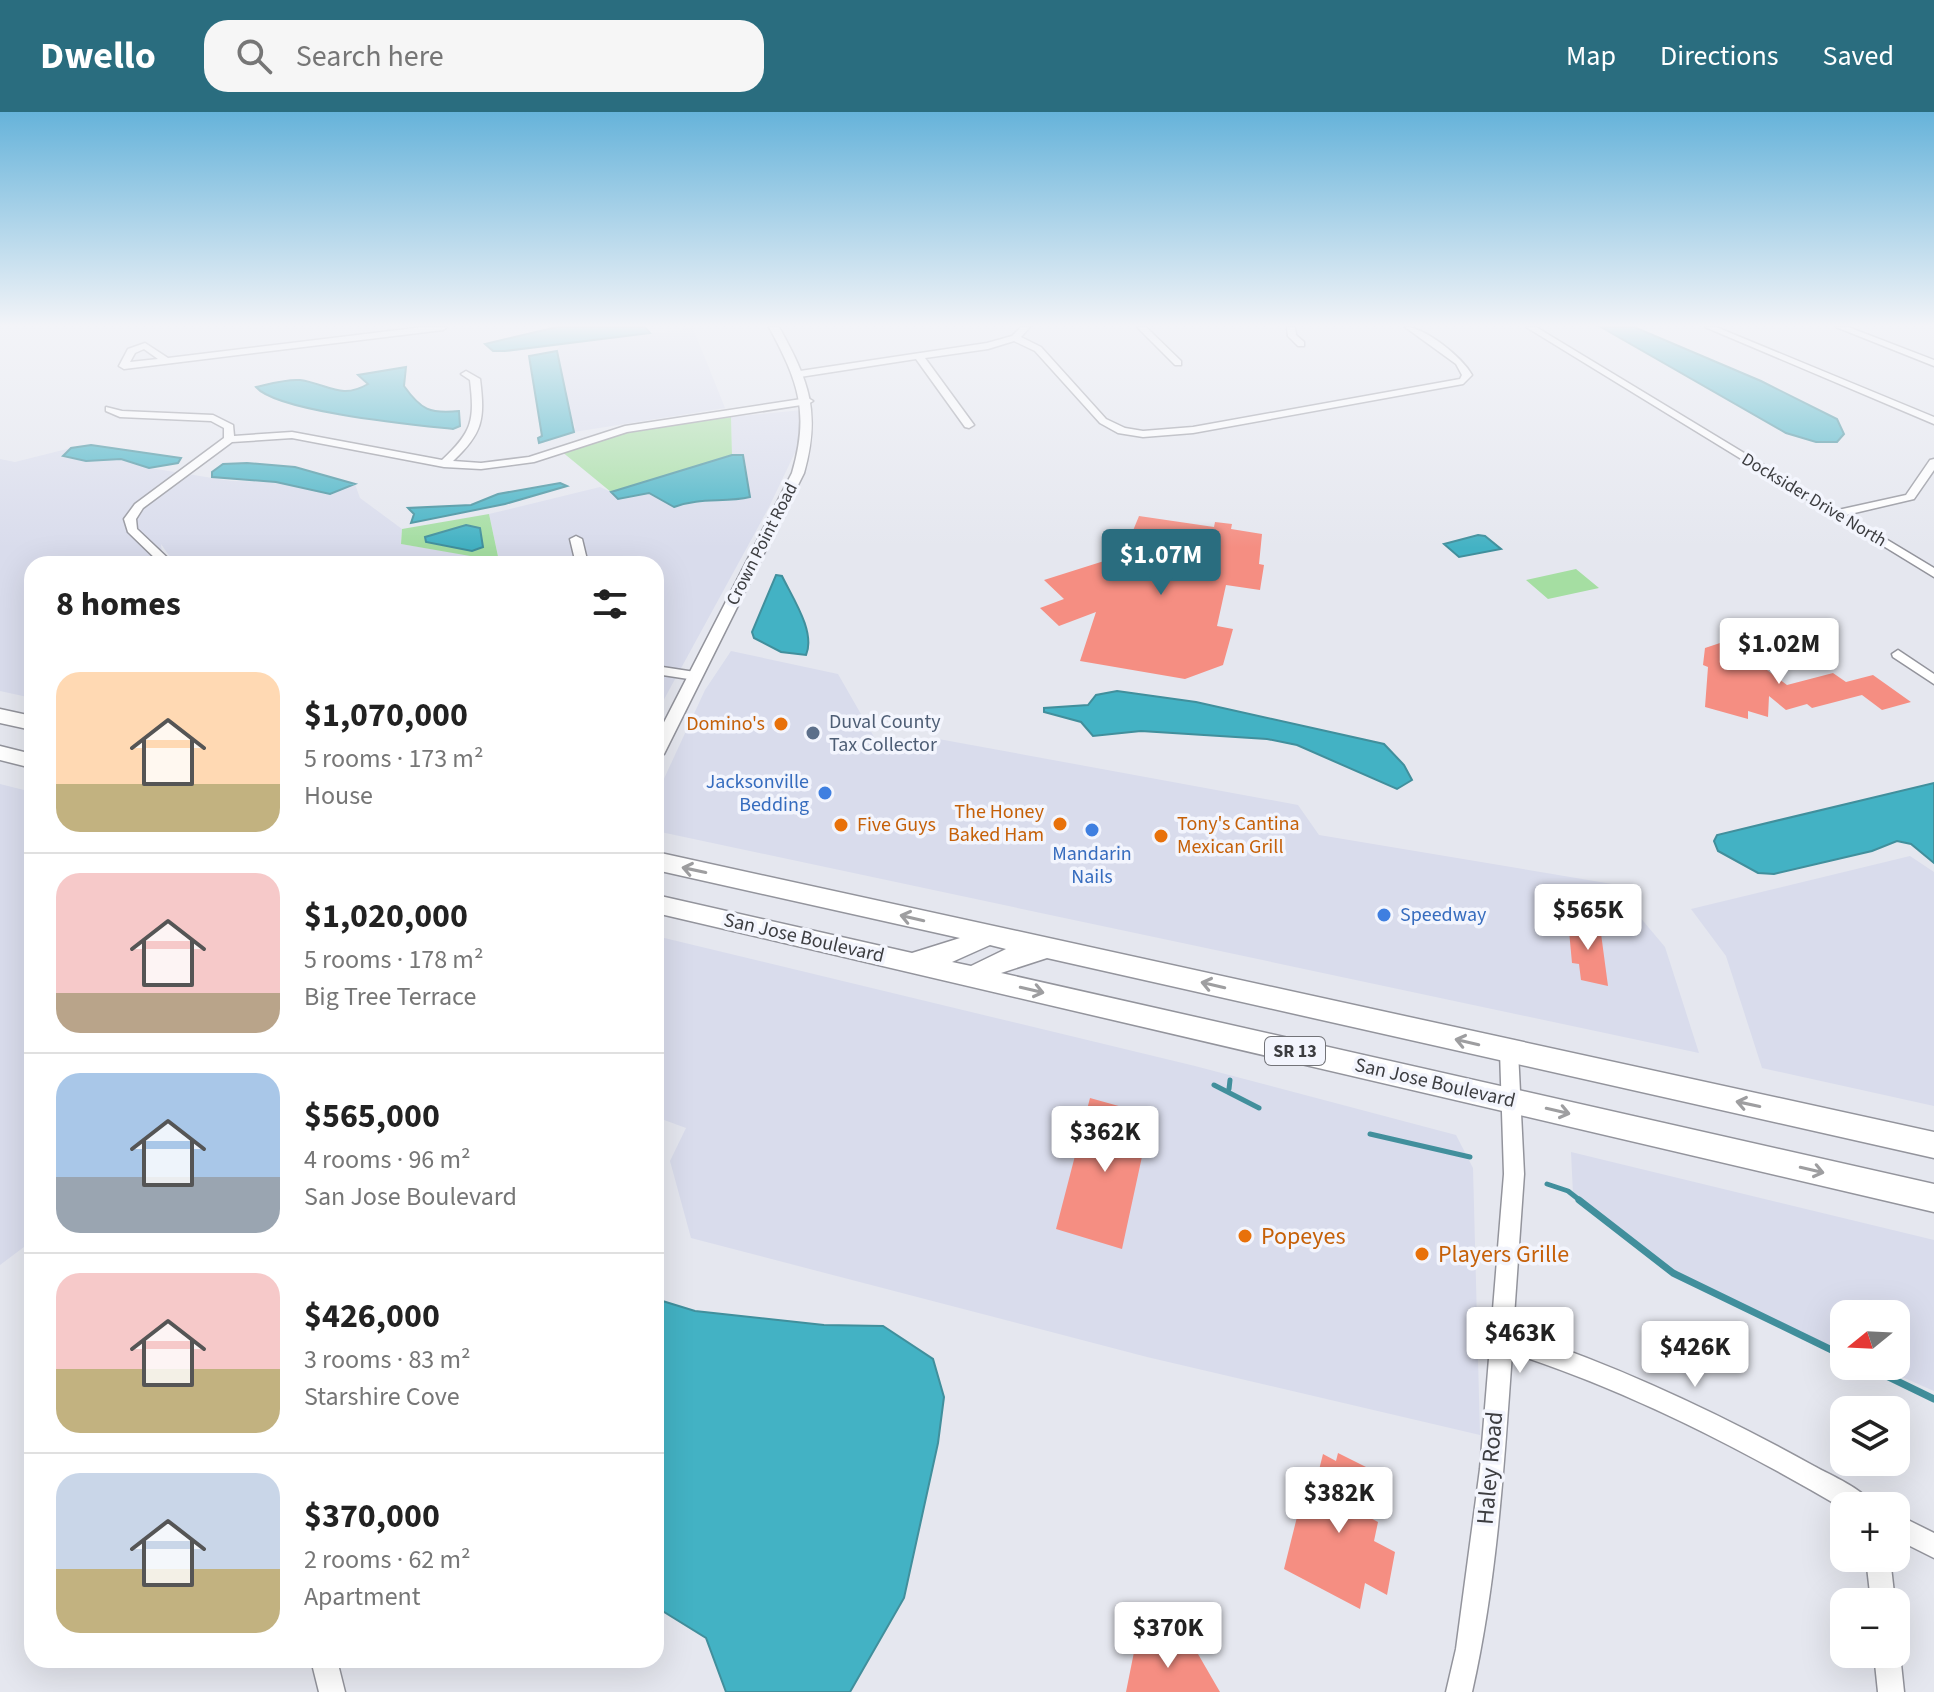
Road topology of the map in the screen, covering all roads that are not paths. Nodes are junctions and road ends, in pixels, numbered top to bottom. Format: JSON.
{"nodes":[{"id":1,"x":478,"y":401,"type":"edge"},
{"id":2,"x":808,"y":401,"type":"joint"},
{"id":3,"x":951,"y":401,"type":"edge"},
{"id":4,"x":1085,"y":401,"type":"edge"},
{"id":5,"x":1365,"y":401,"type":"edge"},
{"id":6,"x":1651,"y":401,"type":"edge"},
{"id":7,"x":1885,"y":401,"type":"edge"},
{"id":8,"x":109,"y":409,"type":"dead end"},
{"id":9,"x":1934,"y":421,"type":"edge"},
{"id":10,"x":969,"y":425,"type":"dead end"},
{"id":11,"x":229,"y":439,"type":"junction"},
{"id":12,"x":1934,"y":462,"type":"edge"},
{"id":13,"x":444,"y":464,"type":"junction"},
{"id":14,"x":1836,"y":514,"type":"junction"},
{"id":15,"x":576,"y":539,"type":"dead end"},
{"id":16,"x":160,"y":556,"type":"edge"},
{"id":17,"x":580,"y":556,"type":"edge"},
{"id":18,"x":1934,"y":573,"type":"edge"},
{"id":19,"x":1898,"y":654,"type":"dead end"},
{"id":20,"x":664,"y":671,"type":"edge"},
{"id":21,"x":695,"y":676,"type":"junction"},
{"id":22,"x":1934,"y":680,"type":"edge"},
{"id":23,"x":0,"y":716,"type":"edge"},
{"id":24,"x":24,"y":721,"type":"edge"},
{"id":25,"x":664,"y":738,"type":"edge"},
{"id":26,"x":0,"y":753,"type":"edge"},
{"id":27,"x":24,"y":759,"type":"edge"},
{"id":28,"x":664,"y":863,"type":"edge"},
{"id":29,"x":664,"y":906,"type":"edge"},
{"id":30,"x":988,"y":935,"type":"junction"},
{"id":31,"x":1047,"y":948,"type":"junction"},
{"id":32,"x":911,"y":963,"type":"junction"},
{"id":33,"x":975,"y":977,"type":"junction"},
{"id":34,"x":1509,"y":1051,"type":"junction"},
{"id":35,"x":1511,"y":1100,"type":"junction"},
{"id":36,"x":1934,"y":1145,"type":"edge"},
{"id":37,"x":1934,"y":1198,"type":"edge"},
{"id":38,"x":1500,"y":1338,"type":"junction"},
{"id":39,"x":1838,"y":1492,"type":"edge"},
{"id":40,"x":1910,"y":1533,"type":"edge"},
{"id":41,"x":1934,"y":1546,"type":"edge"},
{"id":42,"x":326,"y":1668,"type":"edge"},
{"id":43,"x":1888,"y":1668,"type":"edge"},
{"id":44,"x":332,"y":1692,"type":"edge"},
{"id":45,"x":1459,"y":1692,"type":"edge"},
{"id":46,"x":1891,"y":1692,"type":"edge"}],
"edges":[{"from":1,"to":13,"type":"street"},
{"from":2,"to":13,"type":"street"},
{"from":2,"to":21,"type":"street","name":"Crown Point Road"},
{"from":3,"to":10,"type":"street"},
{"from":4,"to":5,"type":"street"},
{"from":6,"to":14,"type":"street","name":"Docksider Drive North"},
{"from":7,"to":9,"type":"street"},
{"from":8,"to":11,"type":"street"},
{"from":11,"to":13,"type":"street"},
{"from":11,"to":16,"type":"street"},
{"from":12,"to":14,"type":"street"},
{"from":14,"to":18,"type":"street","name":"Docksider Drive North"},
{"from":15,"to":17,"type":"street"},
{"from":19,"to":22,"type":"street"},
{"from":20,"to":21,"type":"street"},
{"from":21,"to":25,"type":"street","name":"Crown Point Road"},
{"from":23,"to":24,"type":"main road"},
{"from":26,"to":27,"type":"main road"},
{"from":30,"to":28,"type":"main road","number":"SR 13","one_way":true},
{"from":29,"to":32,"type":"main road","name":"San Jose Boulevard","number":"SR 13"},
{"from":30,"to":31,"type":"main road","number":"SR 13"},
{"from":30,"to":32,"type":"main road"},
{"from":31,"to":33,"type":"main road"},
{"from":34,"to":31,"type":"main road","number":"SR 13","one_way":true},
{"from":32,"to":33,"type":"main road","name":"San Jose Boulevard","number":"SR 13"},
{"from":33,"to":35,"type":"main road","name":"San Jose Boulevard","number":"SR 13","one_way":true},
{"from":34,"to":35,"type":"street","name":"Haley Road"},
{"from":36,"to":34,"type":"main road","number":"SR 13","one_way":true},
{"from":35,"to":37,"type":"main road","name":"San Jose Boulevard","number":"SR 13","one_way":true},
{"from":35,"to":38,"type":"street","name":"Haley Road"},
{"from":38,"to":39,"type":"street"},
{"from":38,"to":45,"type":"street","name":"Haley Road"},
{"from":40,"to":41,"type":"street"},
{"from":42,"to":44,"type":"street"},
{"from":43,"to":46,"type":"street"}]}
